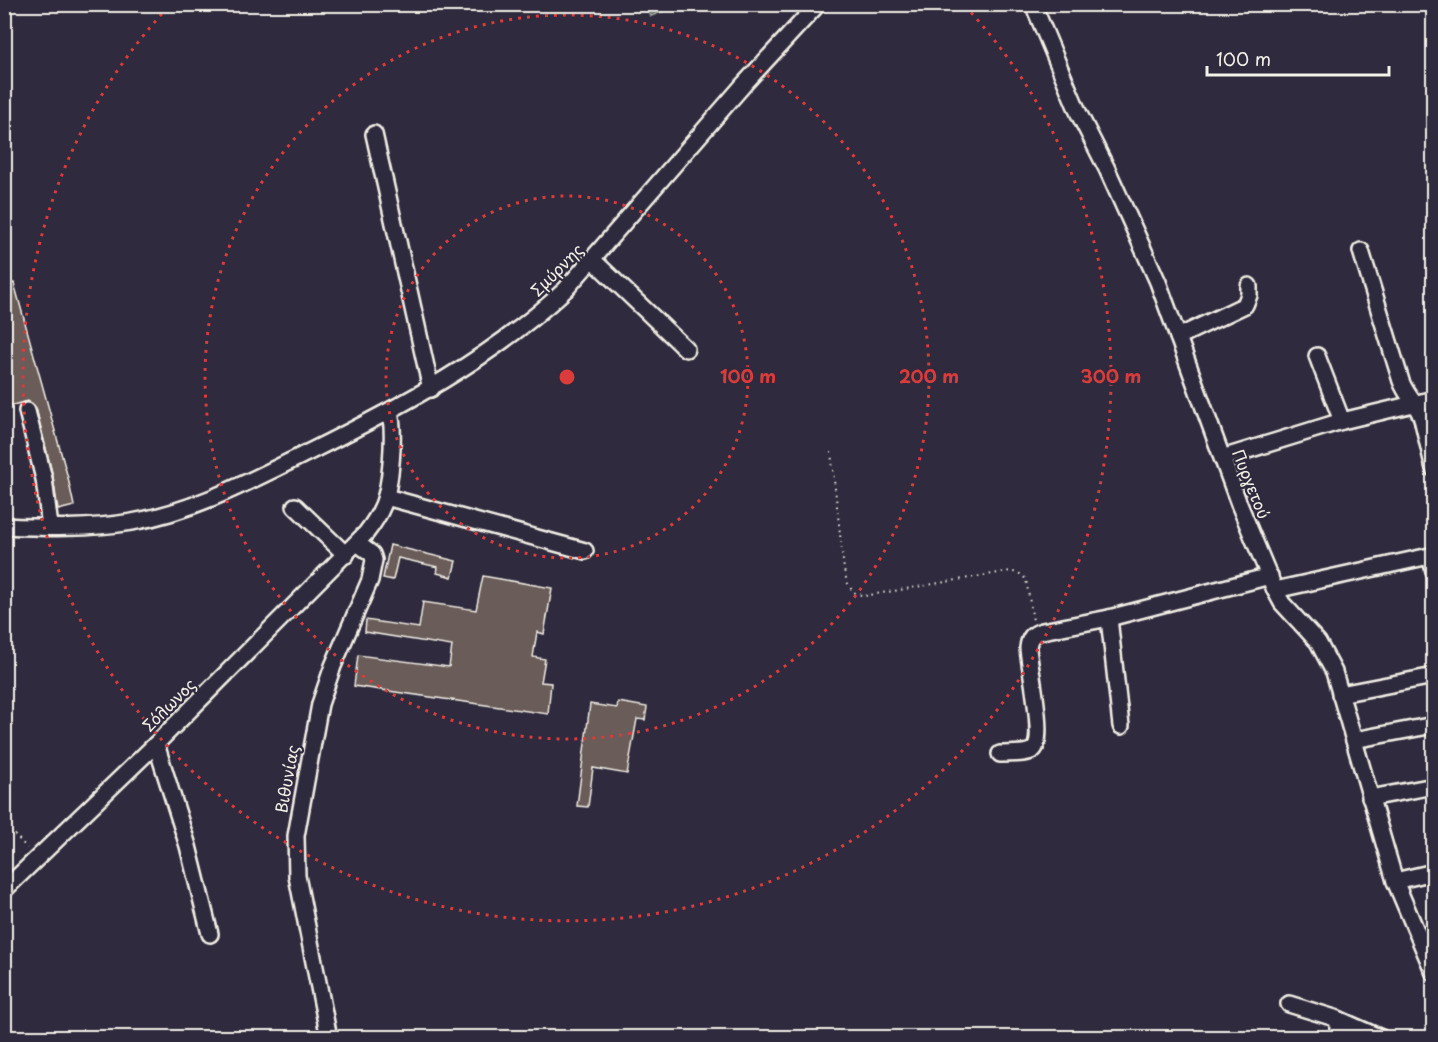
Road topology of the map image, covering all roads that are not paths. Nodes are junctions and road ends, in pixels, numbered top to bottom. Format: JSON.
{"nodes":[{"id":1,"x":818,"y":4,"type":"edge"},
{"id":2,"x":1033,"y":4,"type":"edge"},
{"id":3,"x":374,"y":134,"type":"dead end"},
{"id":4,"x":1362,"y":251,"type":"dead end"},
{"id":5,"x":593,"y":260,"type":"junction"},
{"id":6,"x":1249,"y":286,"type":"dead end"},
{"id":7,"x":1178,"y":337,"type":"junction"},
{"id":8,"x":686,"y":349,"type":"dead end"},
{"id":9,"x":1317,"y":356,"type":"dead end"},
{"id":10,"x":431,"y":389,"type":"junction"},
{"id":11,"x":1434,"y":399,"type":"edge"},
{"id":12,"x":1416,"y":404,"type":"junction"},
{"id":13,"x":27,"y":411,"type":"dead end"},
{"id":14,"x":390,"y":412,"type":"junction"},
{"id":15,"x":1342,"y":421,"type":"junction"},
{"id":16,"x":1222,"y":458,"type":"junction"},
{"id":17,"x":1434,"y":469,"type":"edge"},
{"id":18,"x":386,"y":497,"type":"junction"},
{"id":19,"x":295,"y":506,"type":"dead end"},
{"id":20,"x":4,"y":526,"type":"edge"},
{"id":21,"x":50,"y":527,"type":"junction"},
{"id":22,"x":357,"y":543,"type":"junction"},
{"id":23,"x":585,"y":552,"type":"dead end"},
{"id":24,"x":345,"y":555,"type":"junction"},
{"id":25,"x":1432,"y":555,"type":"edge"},
{"id":26,"x":1434,"y":572,"type":"edge"},
{"id":27,"x":1272,"y":583,"type":"junction"},
{"id":28,"x":1109,"y":618,"type":"junction"},
{"id":29,"x":1434,"y":676,"type":"edge"},
{"id":30,"x":1341,"y":694,"type":"junction"},
{"id":31,"x":1434,"y":725,"type":"edge"},
{"id":32,"x":1121,"y":726,"type":"dead end"},
{"id":33,"x":1354,"y":740,"type":"junction"},
{"id":34,"x":156,"y":744,"type":"junction"},
{"id":35,"x":1000,"y":754,"type":"dead end"},
{"id":36,"x":1434,"y":786,"type":"edge"},
{"id":37,"x":1370,"y":798,"type":"junction"},
{"id":38,"x":1434,"y":872,"type":"edge"},
{"id":39,"x":1395,"y":881,"type":"junction"},
{"id":40,"x":4,"y":890,"type":"edge"},
{"id":41,"x":210,"y":934,"type":"dead end"},
{"id":42,"x":1432,"y":966,"type":"edge"},
{"id":43,"x":1289,"y":1004,"type":"dead end"},
{"id":44,"x":1338,"y":1019,"type":"junction"},
{"id":45,"x":329,"y":1038,"type":"edge"},
{"id":46,"x":1338,"y":1038,"type":"edge"},
{"id":47,"x":1381,"y":1038,"type":"edge"}],
"edges":[{"from":1,"to":5,"type":"street","name":"Σμύρνης"},
{"from":2,"to":7,"type":"street","name":"Πυργετού"},
{"from":3,"to":10,"type":"street"},
{"from":4,"to":12,"type":"street"},
{"from":5,"to":8,"type":"street"},
{"from":5,"to":10,"type":"street","name":"Σμύρνης"},
{"from":6,"to":7,"type":"street"},
{"from":7,"to":16,"type":"street","name":"Πυργετού"},
{"from":9,"to":15,"type":"street"},
{"from":10,"to":14,"type":"street","name":"Σμύρνης"},
{"from":11,"to":12,"type":"street"},
{"from":12,"to":15,"type":"street"},
{"from":12,"to":17,"type":"street"},
{"from":13,"to":21,"type":"street"},
{"from":14,"to":18,"type":"street","name":"Σόλωνος"},
{"from":14,"to":21,"type":"street","name":"Σμύρνης"},
{"from":15,"to":16,"type":"street"},
{"from":16,"to":27,"type":"street","name":"Πυργετού"},
{"from":18,"to":22,"type":"street","name":"Σόλωνος"},
{"from":18,"to":23,"type":"street"},
{"from":19,"to":24,"type":"street"},
{"from":20,"to":21,"type":"street","name":"Σμύρνης"},
{"from":22,"to":24,"type":"street","name":"Σόλωνος"},
{"from":22,"to":45,"type":"street","name":"Βιθυνίας"},
{"from":24,"to":34,"type":"street","name":"Σόλωνος"},
{"from":25,"to":26,"type":"street"},
{"from":25,"to":27,"type":"street"},
{"from":27,"to":28,"type":"street"},
{"from":27,"to":30,"type":"street","name":"Πυργετού"},
{"from":28,"to":32,"type":"street"},
{"from":28,"to":35,"type":"street"},
{"from":29,"to":30,"type":"street"},
{"from":30,"to":33,"type":"street","name":"Πυργετού"},
{"from":31,"to":33,"type":"street"},
{"from":33,"to":37,"type":"street","name":"Πυργετού"},
{"from":34,"to":40,"type":"street","name":"Σόλωνος"},
{"from":34,"to":41,"type":"street"},
{"from":36,"to":37,"type":"street"},
{"from":37,"to":39,"type":"street","name":"Πυργετού"},
{"from":38,"to":39,"type":"street"},
{"from":39,"to":42,"type":"street","name":"Πυργετού"},
{"from":43,"to":44,"type":"street"},
{"from":44,"to":46,"type":"street"},
{"from":44,"to":47,"type":"street"}]}
